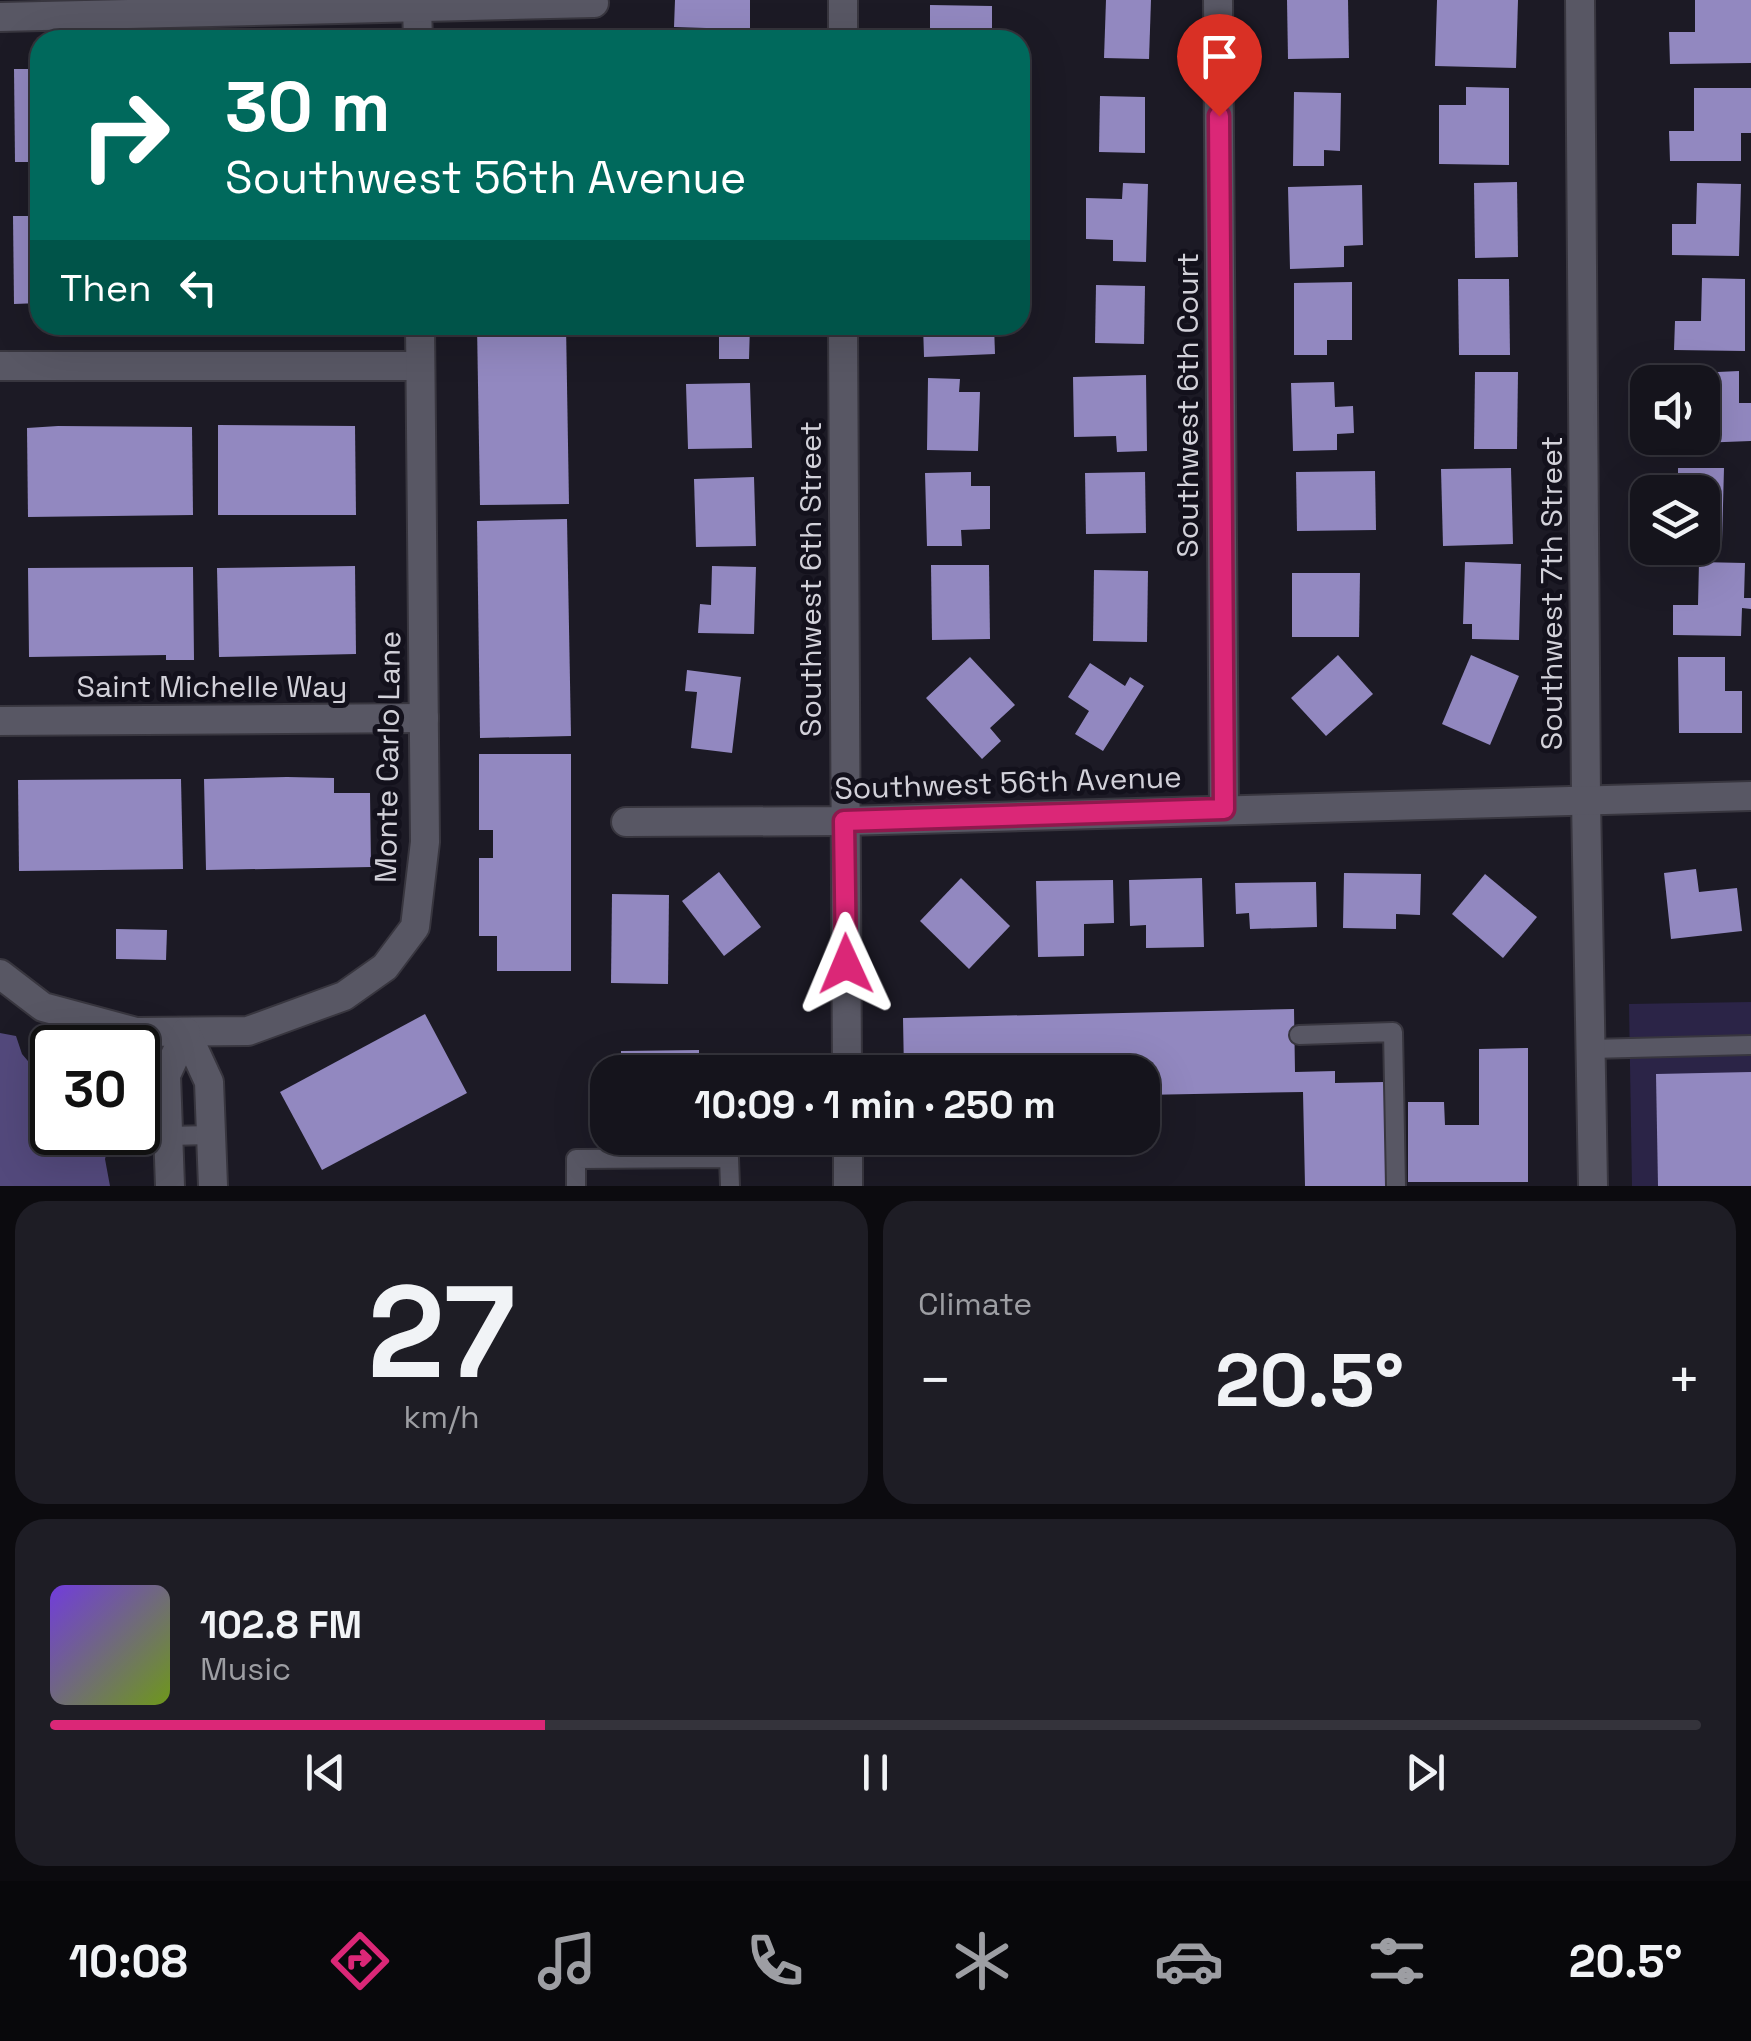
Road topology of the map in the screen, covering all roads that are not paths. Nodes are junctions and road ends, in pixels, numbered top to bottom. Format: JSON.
{"nodes":[{"id":1,"x":842,"y":0,"type":"edge"},
{"id":2,"x":1218,"y":0,"type":"edge"},
{"id":3,"x":1580,"y":0,"type":"edge"},
{"id":4,"x":594,"y":3,"type":"dead end"},
{"id":5,"x":417,"y":7,"type":"junction"},
{"id":6,"x":0,"y":17,"type":"edge"},
{"id":7,"x":418,"y":30,"type":"edge"},
{"id":8,"x":842,"y":30,"type":"edge"},
{"id":9,"x":420,"y":335,"type":"edge"},
{"id":10,"x":843,"y":335,"type":"edge"},
{"id":11,"x":0,"y":366,"type":"edge"},
{"id":12,"x":420,"y":366,"type":"junction"},
{"id":13,"x":424,"y":718,"type":"junction"},
{"id":14,"x":0,"y":721,"type":"edge"},
{"id":15,"x":1751,"y":796,"type":"edge"},
{"id":16,"x":1586,"y":800,"type":"junction"},
{"id":17,"x":1224,"y":809,"type":"junction"},
{"id":18,"x":844,"y":821,"type":"junction"},
{"id":19,"x":626,"y":822,"type":"dead end"},
{"id":20,"x":0,"y":974,"type":"edge"},
{"id":21,"x":186,"y":1032,"type":"junction"},
{"id":22,"x":1298,"y":1035,"type":"dead end"},
{"id":23,"x":1751,"y":1045,"type":"edge"},
{"id":24,"x":1590,"y":1049,"type":"junction"},
{"id":25,"x":847,"y":1055,"type":"edge"},
{"id":26,"x":212,"y":1135,"type":"junction"},
{"id":27,"x":168,"y":1136,"type":"junction"},
{"id":28,"x":848,"y":1155,"type":"edge"},
{"id":29,"x":170,"y":1186,"type":"edge"},
{"id":30,"x":213,"y":1186,"type":"edge"},
{"id":31,"x":576,"y":1186,"type":"edge"},
{"id":32,"x":730,"y":1186,"type":"edge"},
{"id":33,"x":848,"y":1186,"type":"edge"},
{"id":34,"x":1396,"y":1186,"type":"edge"},
{"id":35,"x":1593,"y":1186,"type":"edge"}],
"edges":[{"from":1,"to":8,"type":"street"},
{"from":2,"to":17,"type":"street","name":"Southwest 6th Court"},
{"from":3,"to":16,"type":"street","name":"Southwest 7th Street"},
{"from":4,"to":5,"type":"street"},
{"from":5,"to":6,"type":"street"},
{"from":5,"to":7,"type":"street"},
{"from":9,"to":12,"type":"street","name":"Monte Carlo Lane"},
{"from":10,"to":18,"type":"street","name":"Southwest 6th Street"},
{"from":11,"to":12,"type":"street"},
{"from":12,"to":13,"type":"street","name":"Monte Carlo Lane"},
{"from":13,"to":14,"type":"street","name":"Saint Michelle Way"},
{"from":13,"to":21,"type":"street","name":"Monte Carlo Lane"},
{"from":15,"to":16,"type":"street","name":"Southwest 56th Avenue"},
{"from":16,"to":17,"type":"street","name":"Southwest 56th Avenue"},
{"from":16,"to":24,"type":"street","name":"Southwest 7th Street"},
{"from":17,"to":18,"type":"street","name":"Southwest 56th Avenue"},
{"from":18,"to":19,"type":"street","name":"Southwest 56th Avenue"},
{"from":18,"to":25,"type":"street","name":"Southwest 6th Street"},
{"from":20,"to":21,"type":"street","name":"Monte Carlo Lane"},
{"from":21,"to":26,"type":"street"},
{"from":21,"to":27,"type":"street"},
{"from":22,"to":34,"type":"lane"},
{"from":23,"to":24,"type":"lane"},
{"from":24,"to":35,"type":"street","name":"Southwest 7th Street"},
{"from":26,"to":27,"type":"lane"},
{"from":26,"to":30,"type":"street"},
{"from":27,"to":29,"type":"street"},
{"from":28,"to":33,"type":"street"},
{"from":31,"to":32,"type":"lane"}]}
